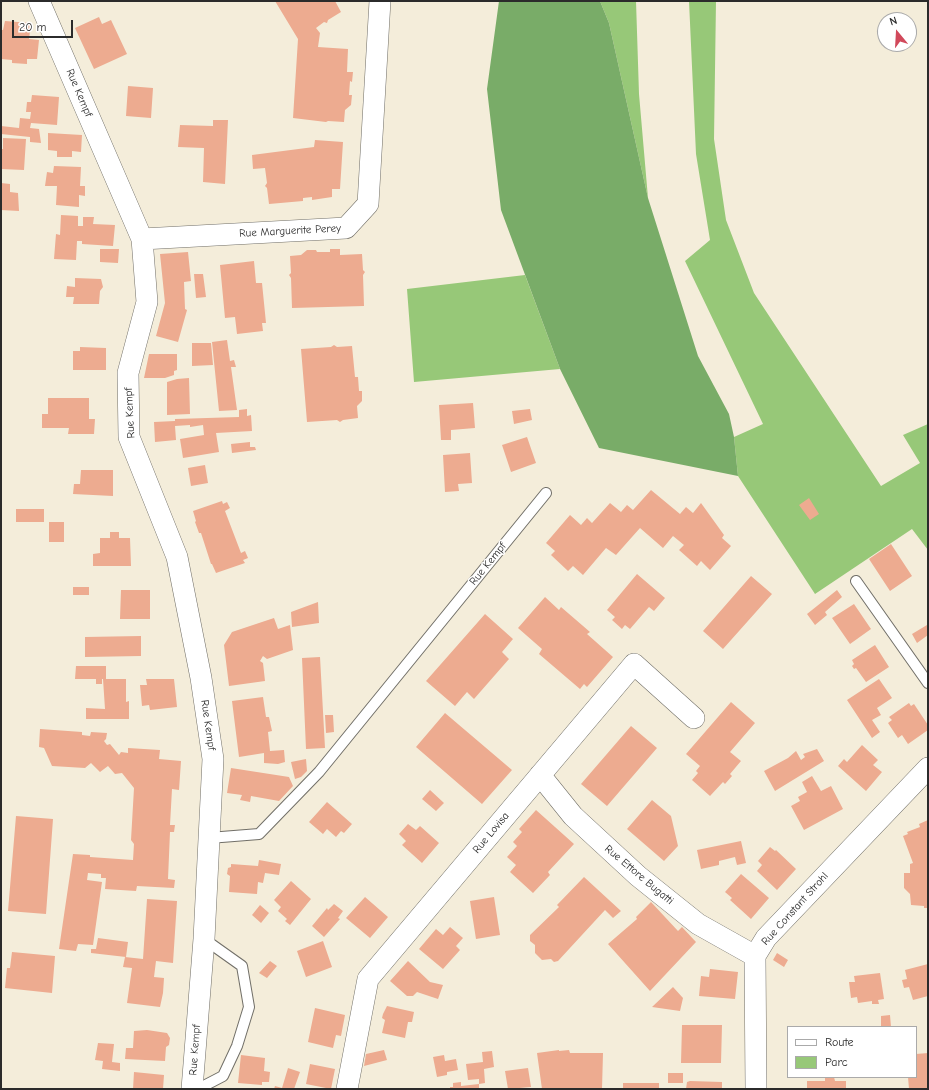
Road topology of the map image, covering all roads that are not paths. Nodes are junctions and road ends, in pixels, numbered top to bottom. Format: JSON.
{"nodes":[{"id":1,"x":39,"y":1,"type":"edge"},
{"id":2,"x":380,"y":1,"type":"edge"},
{"id":3,"x":142,"y":239,"type":"junction"},
{"id":4,"x":546,"y":493,"type":"dead end"},
{"id":5,"x":856,"y":581,"type":"dead end"},
{"id":6,"x":928,"y":682,"type":"edge"},
{"id":7,"x":694,"y":718,"type":"dead end"},
{"id":8,"x":928,"y":768,"type":"edge"},
{"id":9,"x":540,"y":775,"type":"junction"},
{"id":10,"x":209,"y":838,"type":"junction"},
{"id":11,"x":204,"y":939,"type":"junction"},
{"id":12,"x":755,"y":956,"type":"junction"},
{"id":13,"x":192,"y":1089,"type":"edge"},
{"id":14,"x":198,"y":1089,"type":"edge"},
{"id":15,"x":347,"y":1089,"type":"edge"},
{"id":16,"x":756,"y":1089,"type":"edge"}],
"edges":[{"from":1,"to":3,"type":"street","name":"Rue Kempf"},
{"from":2,"to":3,"type":"street","name":"Rue Marguerite Perey"},
{"from":3,"to":10,"type":"street","name":"Rue Kempf"},
{"from":4,"to":10,"type":"lane","name":"Rue Kempf"},
{"from":5,"to":6,"type":"lane"},
{"from":7,"to":9,"type":"street","name":"Rue Lovisa"},
{"from":8,"to":12,"type":"street","name":"Rue Constant Strohl"},
{"from":9,"to":12,"type":"street","name":"Rue Ettore Bugatti"},
{"from":9,"to":15,"type":"street","name":"Rue Lovisa"},
{"from":10,"to":11,"type":"street","name":"Rue Kempf"},
{"from":11,"to":13,"type":"street","name":"Rue Kempf"},
{"from":11,"to":14,"type":"lane","name":"Rue Kempf"},
{"from":12,"to":16,"type":"street","name":"Rue Constant Strohl"}]}
